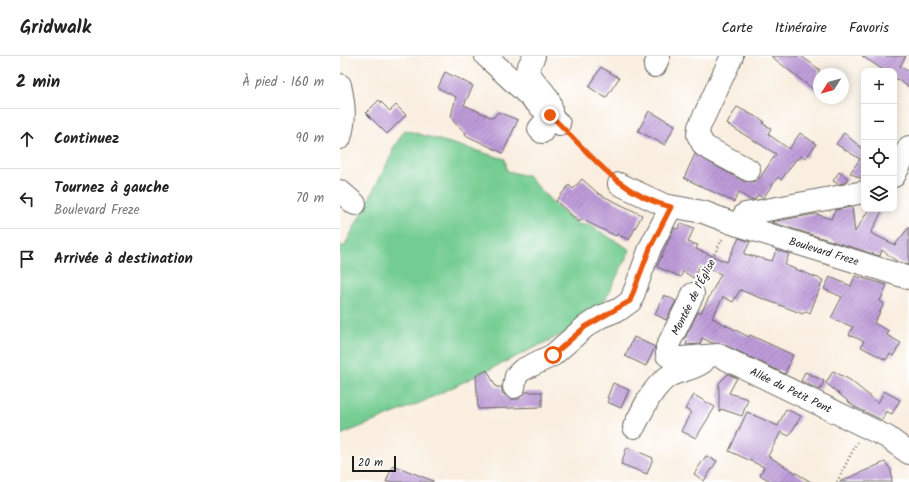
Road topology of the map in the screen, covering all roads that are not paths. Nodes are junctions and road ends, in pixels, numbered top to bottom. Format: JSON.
{"nodes":[{"id":1,"x":486,"y":56,"type":"edge"},
{"id":2,"x":534,"y":56,"type":"edge"},
{"id":3,"x":732,"y":56,"type":"edge"},
{"id":4,"x":340,"y":85,"type":"edge"},
{"id":5,"x":340,"y":138,"type":"edge"},
{"id":6,"x":908,"y":151,"type":"edge"},
{"id":7,"x":749,"y":170,"type":"dead end"},
{"id":8,"x":897,"y":171,"type":"edge"},
{"id":9,"x":620,"y":184,"type":"road end"},
{"id":10,"x":861,"y":193,"type":"edge"},
{"id":11,"x":671,"y":207,"type":"junction"},
{"id":12,"x":731,"y":232,"type":"junction"},
{"id":13,"x":909,"y":278,"type":"edge"},
{"id":14,"x":693,"y":294,"type":"road end"},
{"id":15,"x":667,"y":355,"type":"joint"},
{"id":16,"x":708,"y":356,"type":"junction"},
{"id":17,"x":514,"y":387,"type":"dead end"},
{"id":18,"x":634,"y":427,"type":"dead end"},
{"id":19,"x":909,"y":453,"type":"edge"}],
"edges":[{"from":1,"to":2,"type":"street"},
{"from":3,"to":7,"type":"street"},
{"from":4,"to":5,"type":"street"},
{"from":6,"to":8,"type":"street"},
{"from":9,"to":11,"type":"street","name":"Boulevard Freze"},
{"from":10,"to":12,"type":"street"},
{"from":11,"to":12,"type":"street","name":"Boulevard Freze"},
{"from":11,"to":17,"type":"street"},
{"from":12,"to":13,"type":"street","name":"Boulevard Freze"},
{"from":14,"to":15,"type":"street","name":"Montée de l'Église"},
{"from":15,"to":16,"type":"street","name":"Allée du Petit Pont"},
{"from":16,"to":18,"type":"street"},
{"from":16,"to":19,"type":"street","name":"Allée du Petit Pont"}]}
